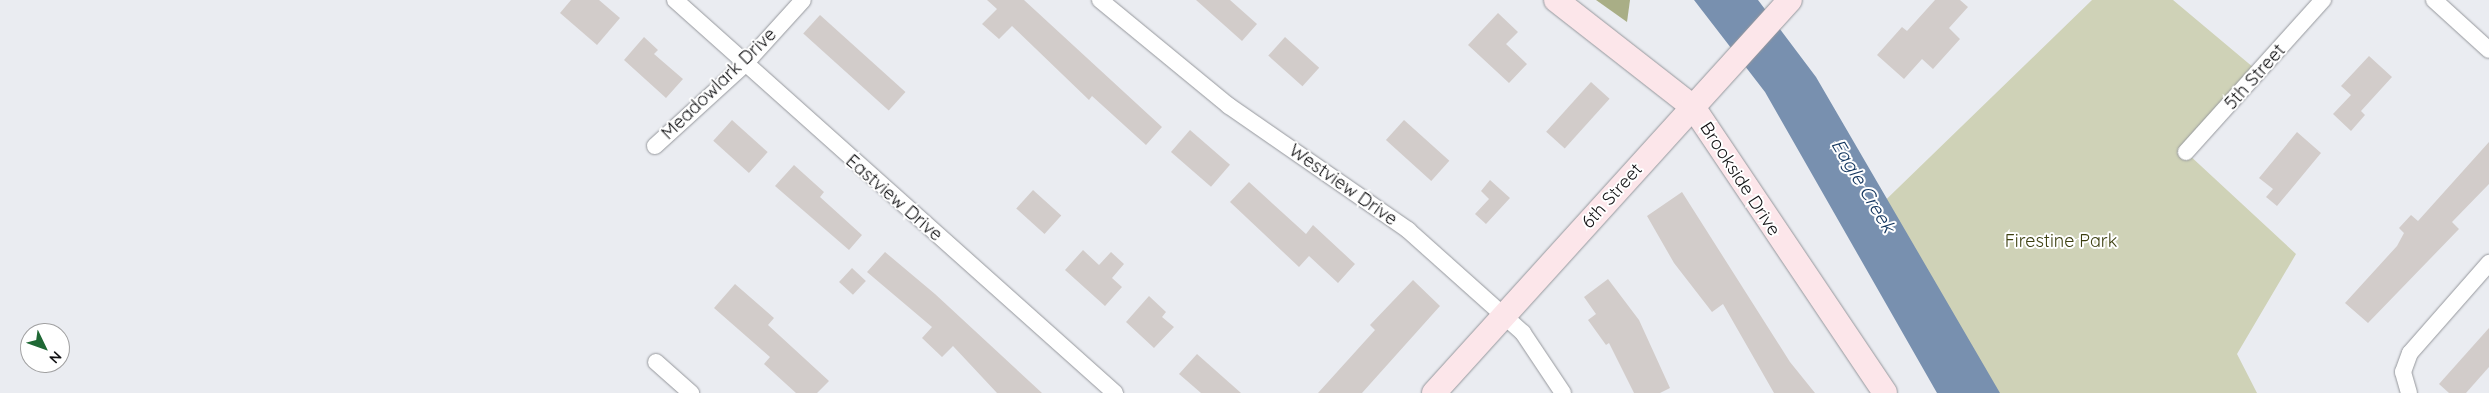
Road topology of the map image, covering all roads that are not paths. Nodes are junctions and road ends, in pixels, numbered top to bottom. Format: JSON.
{"nodes":[{"id":1,"x":675,"y":0,"type":"edge"},
{"id":2,"x":803,"y":0,"type":"edge"},
{"id":3,"x":1100,"y":0,"type":"edge"},
{"id":4,"x":1556,"y":0,"type":"edge"},
{"id":5,"x":1790,"y":0,"type":"edge"},
{"id":6,"x":2323,"y":0,"type":"edge"},
{"id":7,"x":2434,"y":0,"type":"edge"},
{"id":8,"x":2489,"y":50,"type":"edge"},
{"id":9,"x":746,"y":64,"type":"junction"},
{"id":10,"x":1693,"y":107,"type":"junction"},
{"id":11,"x":655,"y":146,"type":"dead end"},
{"id":12,"x":2186,"y":152,"type":"dead end"},
{"id":13,"x":2489,"y":263,"type":"edge"},
{"id":14,"x":1504,"y":314,"type":"junction"},
{"id":15,"x":656,"y":362,"type":"dead end"},
{"id":16,"x":691,"y":393,"type":"edge"},
{"id":17,"x":1115,"y":393,"type":"edge"},
{"id":18,"x":1434,"y":393,"type":"edge"},
{"id":19,"x":1563,"y":393,"type":"edge"},
{"id":20,"x":1885,"y":393,"type":"edge"},
{"id":21,"x":2409,"y":393,"type":"edge"}],
"edges":[{"from":1,"to":9,"type":"street","name":"Eastview Drive"},
{"from":2,"to":9,"type":"street","name":"Meadowlark Drive"},
{"from":3,"to":14,"type":"street","name":"Westview Drive"},
{"from":4,"to":10,"type":"street","name":"Brookside Drive"},
{"from":5,"to":10,"type":"street","name":"6th Street"},
{"from":6,"to":12,"type":"street","name":"5th Street"},
{"from":7,"to":8,"type":"street"},
{"from":9,"to":11,"type":"street","name":"Meadowlark Drive"},
{"from":9,"to":17,"type":"street","name":"Eastview Drive"},
{"from":10,"to":14,"type":"street","name":"6th Street"},
{"from":10,"to":20,"type":"street","name":"Brookside Drive"},
{"from":13,"to":21,"type":"street"},
{"from":14,"to":18,"type":"street","name":"6th Street"},
{"from":14,"to":19,"type":"street","name":"Westview Drive"},
{"from":15,"to":16,"type":"street"}]}
